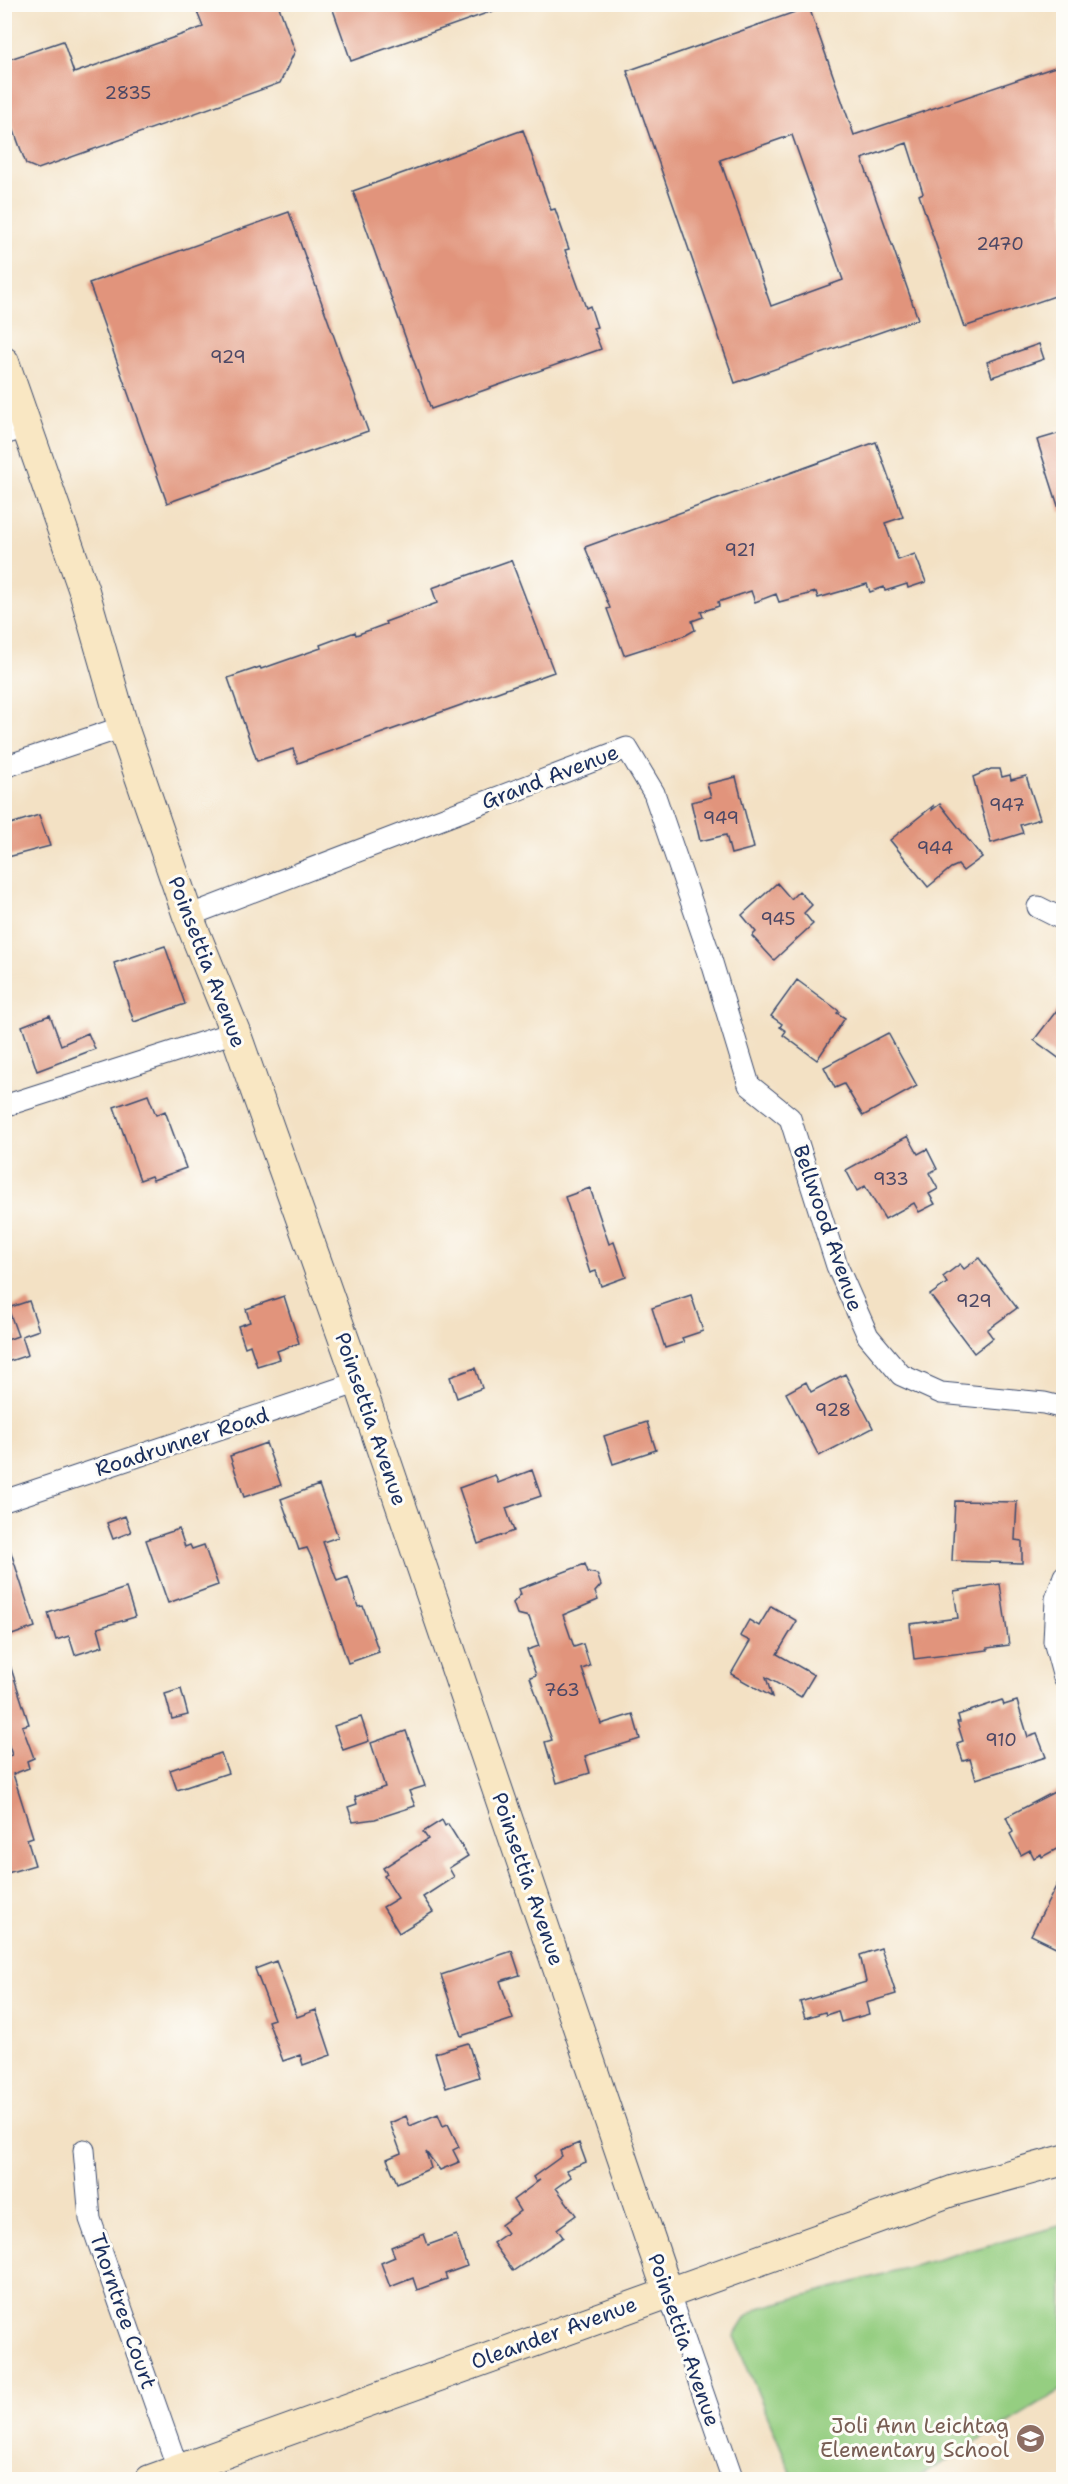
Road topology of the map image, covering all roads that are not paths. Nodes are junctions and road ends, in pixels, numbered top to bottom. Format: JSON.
{"nodes":[{"id":1,"x":4,"y":362,"type":"edge"},
{"id":2,"x":16,"y":430,"type":"edge"},
{"id":3,"x":123,"y":727,"type":"junction"},
{"id":4,"x":4,"y":767,"type":"edge"},
{"id":5,"x":1038,"y":907,"type":"dead end"},
{"id":6,"x":188,"y":916,"type":"junction"},
{"id":7,"x":1064,"y":920,"type":"edge"},
{"id":8,"x":235,"y":1032,"type":"junction"},
{"id":9,"x":4,"y":1106,"type":"edge"},
{"id":10,"x":790,"y":1118,"type":"joint"},
{"id":11,"x":359,"y":1382,"type":"junction"},
{"id":12,"x":1064,"y":1408,"type":"edge"},
{"id":13,"x":4,"y":1501,"type":"edge"},
{"id":14,"x":1064,"y":1576,"type":"edge"},
{"id":15,"x":1064,"y":1678,"type":"edge"},
{"id":16,"x":84,"y":2150,"type":"dead end"},
{"id":17,"x":1064,"y":2160,"type":"edge"},
{"id":18,"x":668,"y":2292,"type":"junction"},
{"id":19,"x":178,"y":2469,"type":"junction"},
{"id":20,"x":150,"y":2480,"type":"edge"},
{"id":21,"x":733,"y":2480,"type":"edge"}],
"edges":[{"from":1,"to":2,"type":"street","name":"Poinsettia Avenue"},
{"from":2,"to":3,"type":"street","name":"Poinsettia Avenue"},
{"from":3,"to":4,"type":"street"},
{"from":3,"to":6,"type":"street","name":"Poinsettia Avenue"},
{"from":5,"to":7,"type":"street"},
{"from":6,"to":8,"type":"street","name":"Poinsettia Avenue"},
{"from":6,"to":10,"type":"street","name":"Grand Avenue"},
{"from":8,"to":9,"type":"street"},
{"from":8,"to":11,"type":"street","name":"Poinsettia Avenue"},
{"from":10,"to":12,"type":"street","name":"Bellwood Avenue"},
{"from":11,"to":13,"type":"street","name":"Roadrunner Road"},
{"from":11,"to":18,"type":"street","name":"Poinsettia Avenue"},
{"from":14,"to":15,"type":"street"},
{"from":16,"to":19,"type":"street","name":"Thorntree Court"},
{"from":17,"to":18,"type":"street","name":"Oleander Avenue"},
{"from":18,"to":19,"type":"street","name":"Oleander Avenue"},
{"from":18,"to":21,"type":"street","name":"Poinsettia Avenue"},
{"from":19,"to":20,"type":"street","name":"Oleander Avenue"}]}
